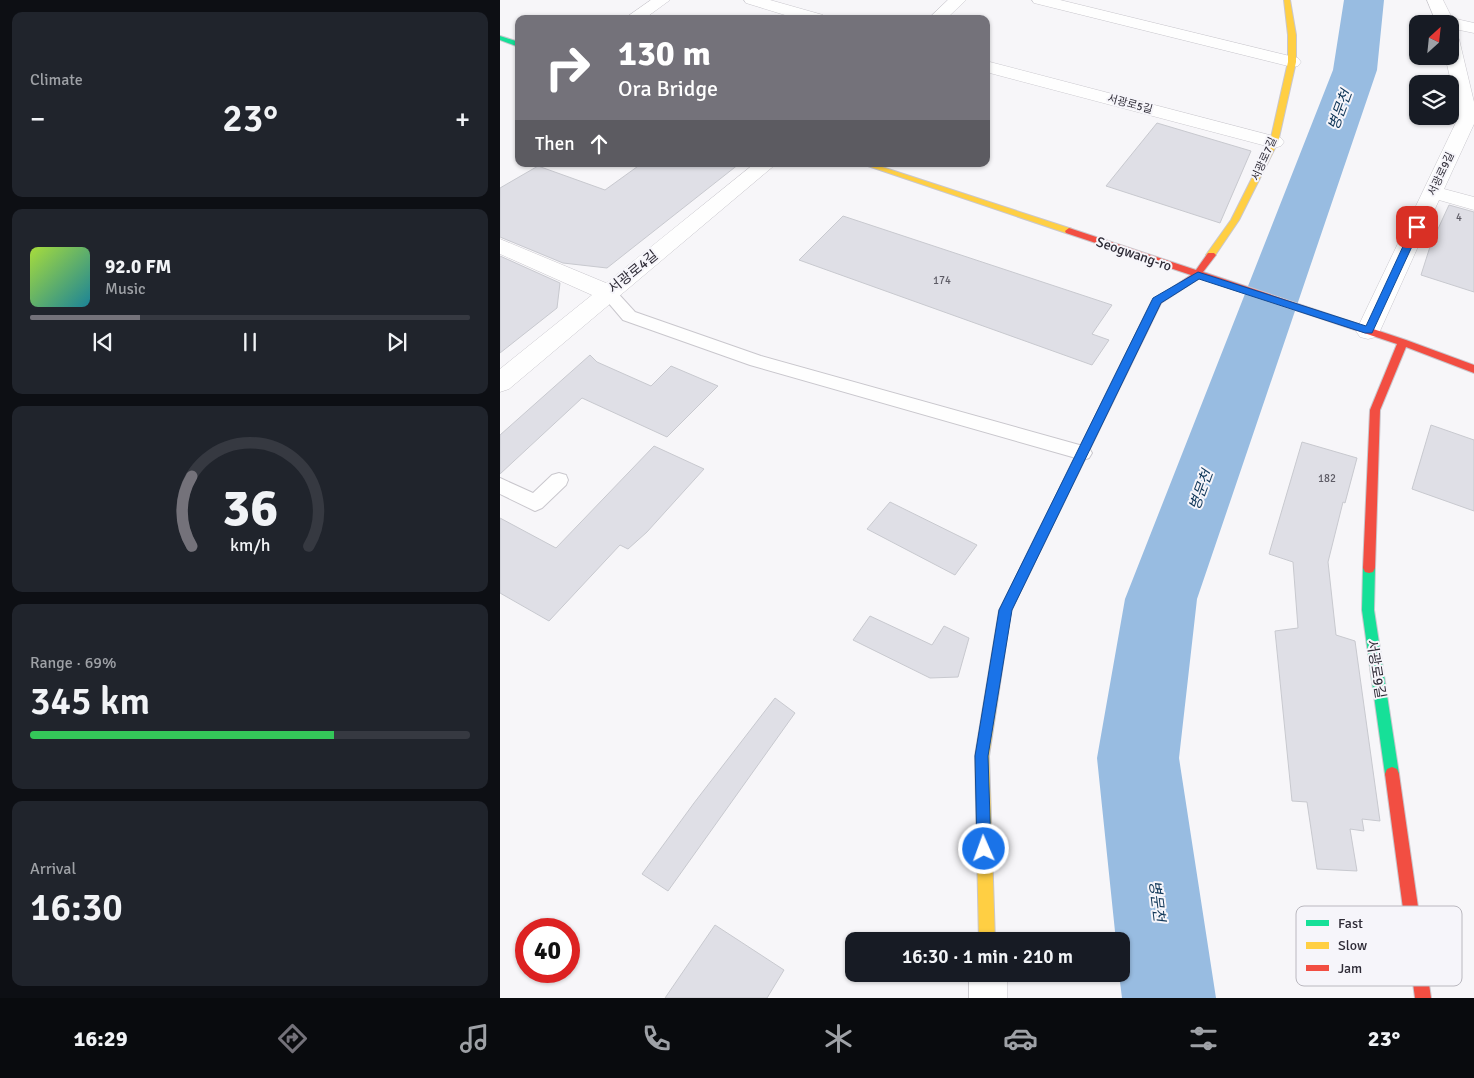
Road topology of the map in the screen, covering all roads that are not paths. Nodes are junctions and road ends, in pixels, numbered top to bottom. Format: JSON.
{"nodes":[{"id":1,"x":662,"y":0,"type":"edge"},
{"id":2,"x":752,"y":0,"type":"edge"},
{"id":3,"x":958,"y":0,"type":"edge"},
{"id":4,"x":1040,"y":0,"type":"edge"},
{"id":5,"x":1287,"y":0,"type":"edge"},
{"id":6,"x":1435,"y":0,"type":"edge"},
{"id":7,"x":638,"y":15,"type":"edge"},
{"id":8,"x":803,"y":15,"type":"edge"},
{"id":9,"x":941,"y":15,"type":"edge"},
{"id":10,"x":1442,"y":15,"type":"edge"},
{"id":11,"x":1459,"y":28,"type":"edge"},
{"id":12,"x":1474,"y":28,"type":"edge"},
{"id":13,"x":500,"y":38,"type":"edge"},
{"id":14,"x":515,"y":43,"type":"edge"},
{"id":15,"x":1292,"y":62,"type":"junction"},
{"id":16,"x":1456,"y":65,"type":"edge"},
{"id":17,"x":990,"y":67,"type":"edge"},
{"id":18,"x":1274,"y":142,"type":"junction"},
{"id":19,"x":762,"y":167,"type":"edge"},
{"id":20,"x":875,"y":167,"type":"edge"},
{"id":21,"x":1433,"y":192,"type":"junction"},
{"id":22,"x":1474,"y":204,"type":"edge"},
{"id":23,"x":500,"y":246,"type":"edge"},
{"id":24,"x":1198,"y":275,"type":"junction"},
{"id":25,"x":608,"y":292,"type":"junction"},
{"id":26,"x":1368,"y":330,"type":"junction"},
{"id":27,"x":1403,"y":342,"type":"junction"},
{"id":28,"x":1474,"y":369,"type":"edge"},
{"id":29,"x":500,"y":383,"type":"edge"},
{"id":30,"x":1083,"y":453,"type":"junction"},
{"id":31,"x":559,"y":480,"type":"dead end"},
{"id":32,"x":500,"y":485,"type":"edge"},
{"id":33,"x":1411,"y":906,"type":"edge"},
{"id":34,"x":987,"y":932,"type":"edge"},
{"id":35,"x":988,"y":982,"type":"edge"},
{"id":36,"x":988,"y":998,"type":"edge"}],
"edges":[{"from":1,"to":7,"type":"street"},
{"from":2,"to":8,"type":"street"},
{"from":3,"to":9,"type":"street"},
{"from":4,"to":15,"type":"street"},
{"from":5,"to":15,"type":"street","name":"서광로7길"},
{"from":6,"to":10,"type":"street","name":"서광로9길"},
{"from":11,"to":12,"type":"street"},
{"from":13,"to":14,"type":"street"},
{"from":15,"to":18,"type":"street","name":"서광로7길"},
{"from":16,"to":21,"type":"street","name":"서광로9길"},
{"from":17,"to":18,"type":"street","name":"서광로5길"},
{"from":18,"to":24,"type":"street","name":"서광로7길"},
{"from":19,"to":25,"type":"street","name":"서광로4길"},
{"from":20,"to":24,"type":"street","name":"Seogwang-ro"},
{"from":21,"to":22,"type":"street"},
{"from":21,"to":26,"type":"street","name":"서광로9길"},
{"from":23,"to":25,"type":"street"},
{"from":24,"to":26,"type":"street"},
{"from":24,"to":30,"type":"street","name":"Seogwang-ro"},
{"from":25,"to":29,"type":"street","name":"서광로4길"},
{"from":25,"to":30,"type":"lane"},
{"from":26,"to":27,"type":"street"},
{"from":27,"to":28,"type":"street"},
{"from":27,"to":33,"type":"street","name":"서광로9길"},
{"from":30,"to":34,"type":"street","name":"Seogwang-ro"},
{"from":31,"to":32,"type":"lane"},
{"from":35,"to":36,"type":"street"}]}
